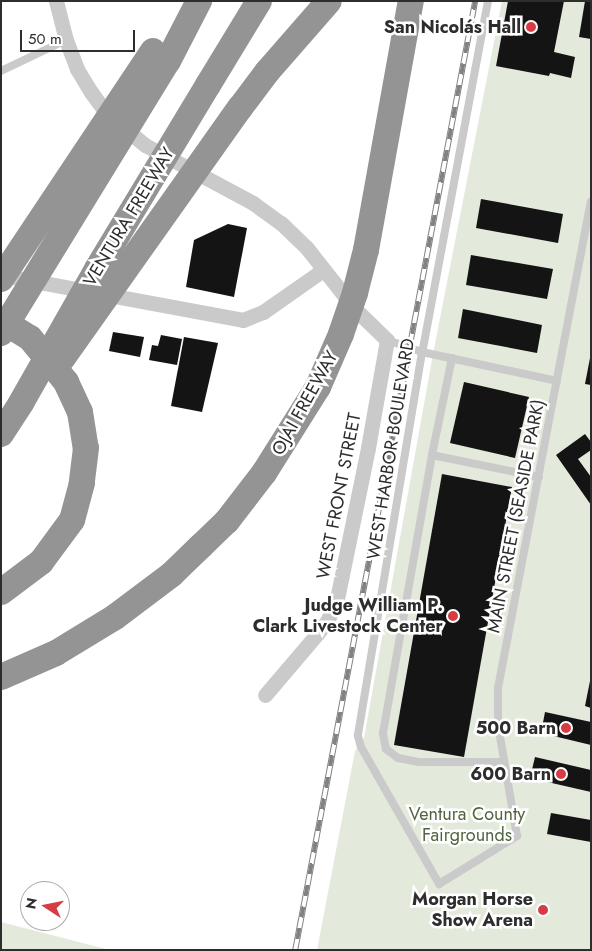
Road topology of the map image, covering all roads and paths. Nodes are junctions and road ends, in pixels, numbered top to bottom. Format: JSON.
{"nodes":[{"id":1,"x":56,"y":1,"type":"edge"},
{"id":2,"x":193,"y":1,"type":"edge"},
{"id":3,"x":199,"y":1,"type":"edge"},
{"id":4,"x":259,"y":1,"type":"edge"},
{"id":5,"x":329,"y":1,"type":"edge"},
{"id":6,"x":411,"y":1,"type":"edge"},
{"id":7,"x":488,"y":1,"type":"edge"},
{"id":8,"x":66,"y":40,"type":"junction"},
{"id":9,"x":160,"y":56,"type":"junction"},
{"id":10,"x":1,"y":71,"type":"edge"},
{"id":11,"x":591,"y":202,"type":"edge"},
{"id":12,"x":324,"y":270,"type":"junction"},
{"id":13,"x":1,"y":277,"type":"edge"},
{"id":14,"x":1,"y":320,"type":"edge"},
{"id":15,"x":1,"y":333,"type":"edge"},
{"id":16,"x":387,"y":340,"type":"junction"},
{"id":17,"x":422,"y":352,"type":"junction"},
{"id":18,"x":452,"y":358,"type":"junction"},
{"id":19,"x":557,"y":380,"type":"junction"},
{"id":20,"x":20,"y":403,"type":"junction"},
{"id":21,"x":1,"y":434,"type":"edge"},
{"id":22,"x":432,"y":455,"type":"junction"},
{"id":23,"x":539,"y":477,"type":"junction"},
{"id":24,"x":1,"y":592,"type":"edge"},
{"id":25,"x":1,"y":677,"type":"edge"},
{"id":26,"x":266,"y":695,"type":"dead end"},
{"id":27,"x":504,"y":762,"type":"junction"},
{"id":28,"x":517,"y":836,"type":"joint"}],
"edges":[{"from":1,"to":8,"type":"street"},
{"from":2,"to":9,"type":"highway"},
{"from":3,"to":9,"type":"highway"},
{"from":4,"to":20,"type":"highway","name":"VENTURA FREEWAY","bridge":true},
{"from":5,"to":20,"type":"highway","bridge":true},
{"from":6,"to":25,"type":"highway","name":"OJAI FREEWAY","bridge":true},
{"from":7,"to":17,"type":"lane","name":"WEST HARBOR BOULEVARD"},
{"from":8,"to":10,"type":"lane"},
{"from":8,"to":12,"type":"street"},
{"from":9,"to":13,"type":"highway","bridge":true},
{"from":9,"to":15,"type":"highway","bridge":true},
{"from":11,"to":19,"type":"lane","name":"MAIN STREET (SEASIDE PARK)"},
{"from":12,"to":13,"type":"street"},
{"from":12,"to":16,"type":"street"},
{"from":14,"to":24,"type":"highway"},
{"from":16,"to":17,"type":"lane"},
{"from":16,"to":26,"type":"street","name":"WEST FRONT STREET"},
{"from":17,"to":18,"type":"lane"},
{"from":17,"to":28,"type":"lane","name":"WEST HARBOR BOULEVARD"},
{"from":18,"to":19,"type":"lane"},
{"from":18,"to":22,"type":"lane"},
{"from":19,"to":23,"type":"lane","name":"MAIN STREET (SEASIDE PARK)"},
{"from":20,"to":21,"type":"highway","name":"VENTURA FREEWAY"},
{"from":22,"to":23,"type":"lane"},
{"from":22,"to":27,"type":"lane"},
{"from":23,"to":27,"type":"lane","name":"MAIN STREET (SEASIDE PARK)"},
{"from":27,"to":28,"type":"lane","name":"MAIN STREET (SEASIDE PARK)"}]}
